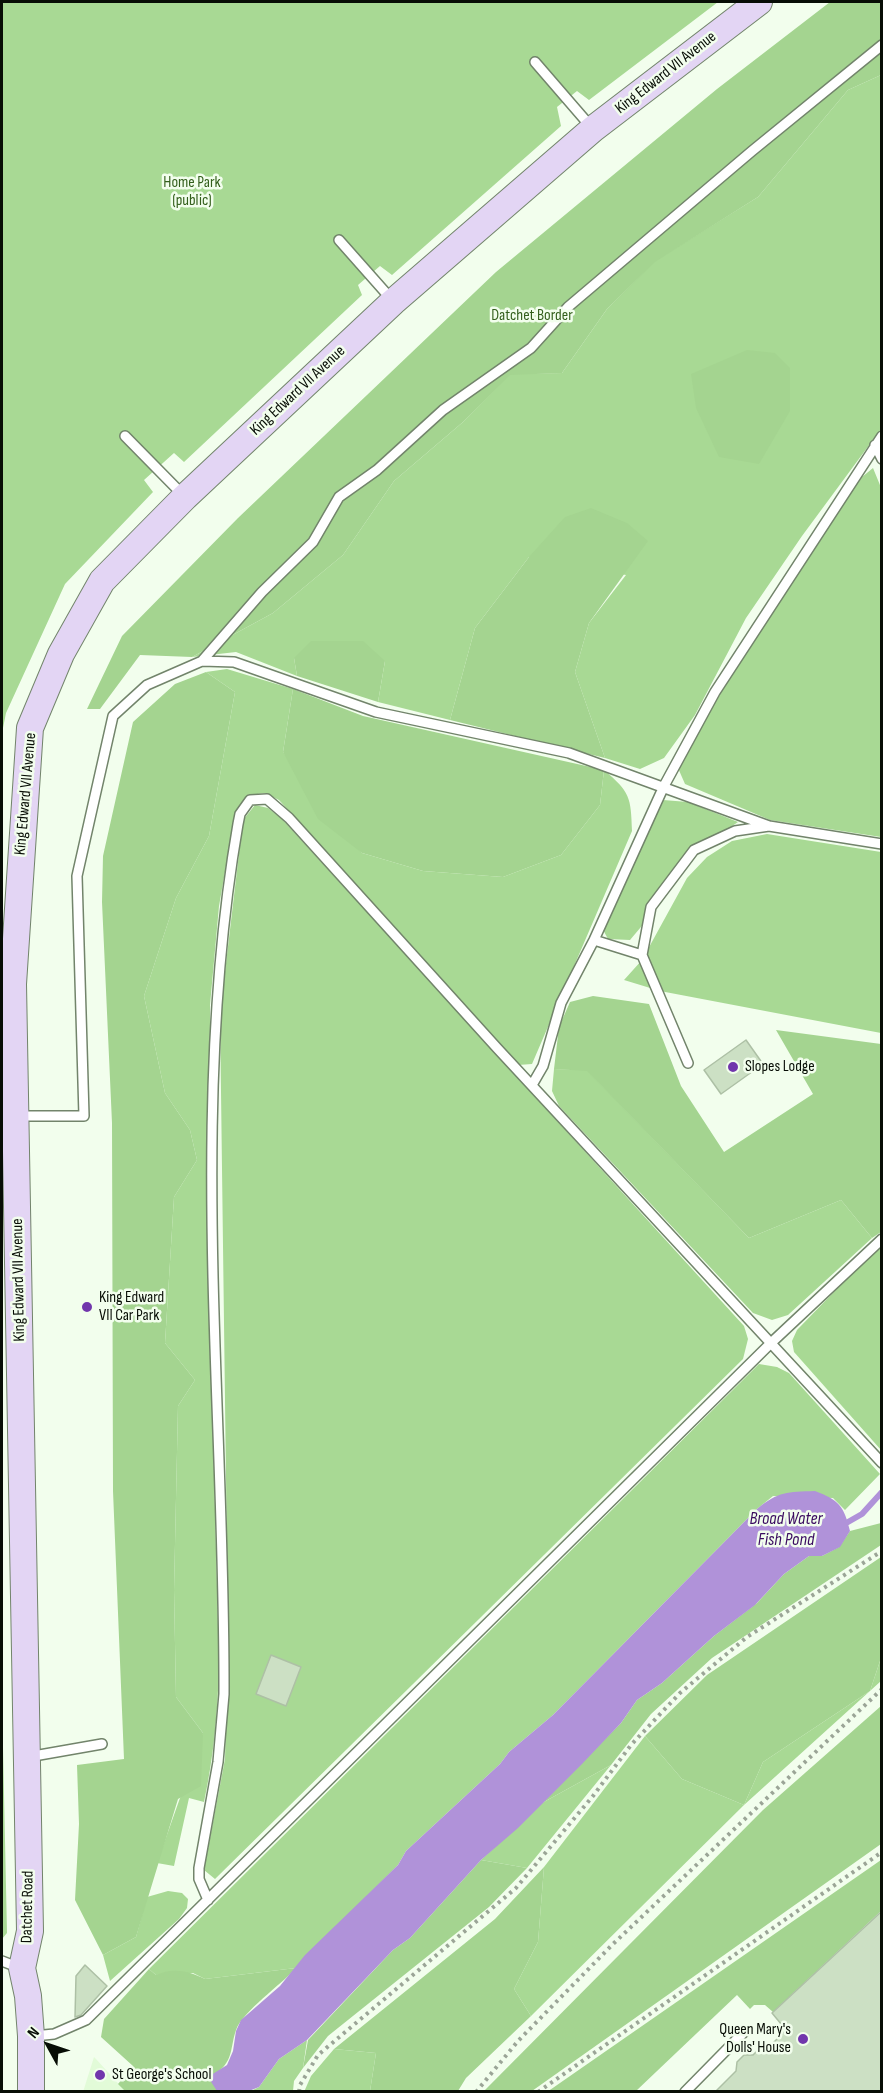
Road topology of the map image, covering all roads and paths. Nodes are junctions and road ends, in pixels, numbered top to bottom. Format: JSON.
{"nodes":[{"id":1,"x":759,"y":2,"type":"edge"},
{"id":2,"x":882,"y":45,"type":"edge"},
{"id":3,"x":535,"y":62,"type":"dead end"},
{"id":4,"x":593,"y":129,"type":"junction"},
{"id":5,"x":339,"y":240,"type":"dead end"},
{"id":6,"x":393,"y":302,"type":"junction"},
{"id":7,"x":124,"y":436,"type":"dead end"},
{"id":8,"x":882,"y":436,"type":"edge"},
{"id":9,"x":875,"y":444,"type":"junction"},
{"id":10,"x":882,"y":459,"type":"edge"},
{"id":11,"x":185,"y":497,"type":"junction"},
{"id":12,"x":202,"y":661,"type":"junction"},
{"id":13,"x":664,"y":786,"type":"junction"},
{"id":14,"x":769,"y":826,"type":"junction"},
{"id":15,"x":882,"y":844,"type":"edge"},
{"id":16,"x":594,"y":940,"type":"junction"},
{"id":17,"x":642,"y":955,"type":"junction"},
{"id":18,"x":688,"y":1063,"type":"dead end"},
{"id":19,"x":532,"y":1085,"type":"junction"},
{"id":20,"x":15,"y":1116,"type":"junction"},
{"id":21,"x":882,"y":1239,"type":"edge"},
{"id":22,"x":771,"y":1343,"type":"junction"},
{"id":23,"x":882,"y":1463,"type":"edge"},
{"id":24,"x":882,"y":1551,"type":"edge"},
{"id":25,"x":882,"y":1689,"type":"edge"},
{"id":26,"x":102,"y":1744,"type":"dead end"},
{"id":27,"x":27,"y":1757,"type":"junction"},
{"id":28,"x":882,"y":1852,"type":"edge"},
{"id":29,"x":208,"y":1900,"type":"junction"},
{"id":30,"x":12,"y":1965,"type":"edge"},
{"id":31,"x":744,"y":2032,"type":"dead end"},
{"id":32,"x":31,"y":2036,"type":"junction"},
{"id":33,"x":31,"y":2091,"type":"edge"},
{"id":34,"x":299,"y":2091,"type":"edge"},
{"id":35,"x":476,"y":2091,"type":"edge"},
{"id":36,"x":538,"y":2091,"type":"edge"},
{"id":37,"x":685,"y":2091,"type":"edge"}],
"edges":[{"from":1,"to":4,"type":"main road","name":"King Edward VII Avenue"},
{"from":2,"to":12,"type":"lane"},
{"from":3,"to":4,"type":"lane"},
{"from":4,"to":6,"type":"main road","name":"King Edward VII Avenue"},
{"from":5,"to":6,"type":"lane"},
{"from":6,"to":11,"type":"main road","name":"King Edward VII Avenue"},
{"from":7,"to":11,"type":"lane"},
{"from":8,"to":9,"type":"lane"},
{"from":9,"to":10,"type":"lane"},
{"from":9,"to":13,"type":"lane"},
{"from":11,"to":20,"type":"main road","name":"King Edward VII Avenue"},
{"from":12,"to":13,"type":"lane"},
{"from":12,"to":20,"type":"lane"},
{"from":13,"to":14,"type":"lane"},
{"from":13,"to":16,"type":"lane"},
{"from":14,"to":15,"type":"lane"},
{"from":14,"to":17,"type":"lane"},
{"from":16,"to":17,"type":"lane"},
{"from":16,"to":19,"type":"lane"},
{"from":17,"to":18,"type":"lane"},
{"from":19,"to":22,"type":"lane"},
{"from":19,"to":29,"type":"lane"},
{"from":20,"to":27,"type":"main road","name":"King Edward VII Avenue"},
{"from":21,"to":22,"type":"lane"},
{"from":22,"to":23,"type":"lane"},
{"from":22,"to":29,"type":"lane"},
{"from":24,"to":34,"type":"path"},
{"from":25,"to":35,"type":"path"},
{"from":26,"to":27,"type":"lane"},
{"from":27,"to":30,"type":"main road","name":"Datchet Road"},
{"from":28,"to":36,"type":"path"},
{"from":29,"to":32,"type":"lane"},
{"from":30,"to":32,"type":"main road","name":"Datchet Road"},
{"from":31,"to":37,"type":"lane"},
{"from":32,"to":33,"type":"main road","name":"Datchet Road"}]}
